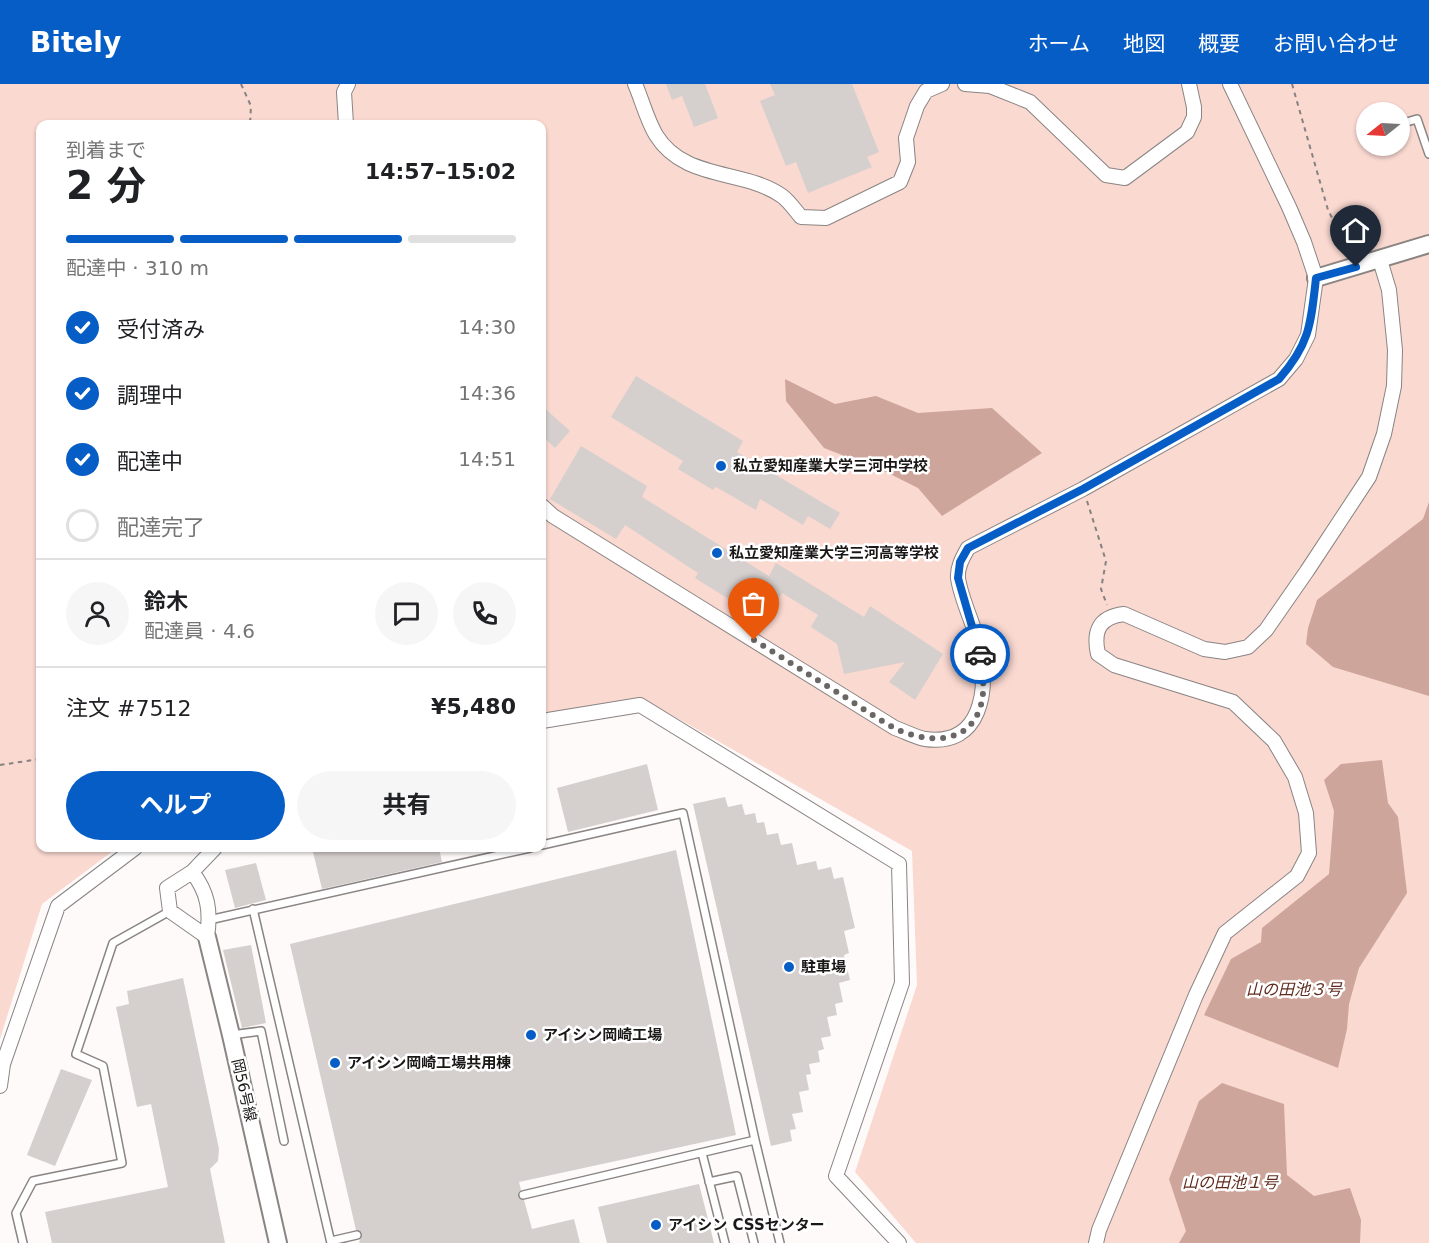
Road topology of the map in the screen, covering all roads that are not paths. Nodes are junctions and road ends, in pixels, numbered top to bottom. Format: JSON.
{"nodes":[{"id":1,"x":348,"y":84,"type":"edge"},
{"id":2,"x":635,"y":84,"type":"edge"},
{"id":3,"x":942,"y":84,"type":"edge"},
{"id":4,"x":965,"y":84,"type":"edge"},
{"id":5,"x":1189,"y":84,"type":"edge"},
{"id":6,"x":1230,"y":84,"type":"edge"},
{"id":7,"x":346,"y":120,"type":"edge"},
{"id":8,"x":1410,"y":121,"type":"edge"},
{"id":9,"x":1429,"y":154,"type":"edge"},
{"id":10,"x":1429,"y":244,"type":"edge"},
{"id":11,"x":1380,"y":260,"type":"junction"},
{"id":12,"x":1316,"y":278,"type":"junction"},
{"id":13,"x":546,"y":510,"type":"edge"},
{"id":14,"x":546,"y":720,"type":"edge"},
{"id":15,"x":546,"y":844,"type":"edge"},
{"id":16,"x":130,"y":852,"type":"edge"},
{"id":17,"x":211,"y":852,"type":"edge"},
{"id":18,"x":512,"y":852,"type":"edge"},
{"id":19,"x":192,"y":872,"type":"junction"},
{"id":20,"x":253,"y":909,"type":"junction"},
{"id":21,"x":170,"y":911,"type":"junction"},
{"id":22,"x":209,"y":920,"type":"junction"},
{"id":23,"x":207,"y":937,"type":"junction"},
{"id":24,"x":231,"y":1035,"type":"junction"},
{"id":25,"x":0,"y":1086,"type":"edge"},
{"id":26,"x":755,"y":1140,"type":"junction"},
{"id":27,"x":284,"y":1142,"type":"dead end"},
{"id":28,"x":702,"y":1152,"type":"junction"},
{"id":29,"x":709,"y":1182,"type":"junction"},
{"id":30,"x":523,"y":1195,"type":"dead end"},
{"id":31,"x":357,"y":1235,"type":"dead end"},
{"id":32,"x":331,"y":1242,"type":"edge"},
{"id":33,"x":23,"y":1243,"type":"edge"},
{"id":34,"x":278,"y":1243,"type":"edge"},
{"id":35,"x":725,"y":1243,"type":"edge"},
{"id":36,"x":754,"y":1243,"type":"edge"},
{"id":37,"x":780,"y":1243,"type":"edge"},
{"id":38,"x":898,"y":1243,"type":"edge"},
{"id":39,"x":1096,"y":1243,"type":"edge"}],
"edges":[{"from":1,"to":7,"type":"street"},
{"from":2,"to":3,"type":"street"},
{"from":4,"to":5,"type":"street"},
{"from":6,"to":12,"type":"street"},
{"from":8,"to":9,"type":"lane"},
{"from":10,"to":11,"type":"street"},
{"from":11,"to":12,"type":"street"},
{"from":11,"to":39,"type":"street"},
{"from":12,"to":13,"type":"street"},
{"from":14,"to":38,"type":"street"},
{"from":15,"to":26,"type":"lane"},
{"from":16,"to":25,"type":"street"},
{"from":17,"to":19,"type":"street"},
{"from":18,"to":20,"type":"lane"},
{"from":19,"to":21,"type":"street"},
{"from":19,"to":22,"type":"street"},
{"from":20,"to":22,"type":"lane"},
{"from":20,"to":32,"type":"lane"},
{"from":21,"to":23,"type":"street"},
{"from":21,"to":33,"type":"lane"},
{"from":22,"to":23,"type":"street"},
{"from":23,"to":24,"type":"street","name":"岡56号線"},
{"from":24,"to":27,"type":"lane"},
{"from":24,"to":34,"type":"street","name":"岡56号線"},
{"from":26,"to":28,"type":"lane"},
{"from":26,"to":37,"type":"lane"},
{"from":28,"to":29,"type":"lane"},
{"from":28,"to":30,"type":"lane"},
{"from":29,"to":35,"type":"lane"},
{"from":29,"to":36,"type":"lane"},
{"from":31,"to":32,"type":"lane"}]}
